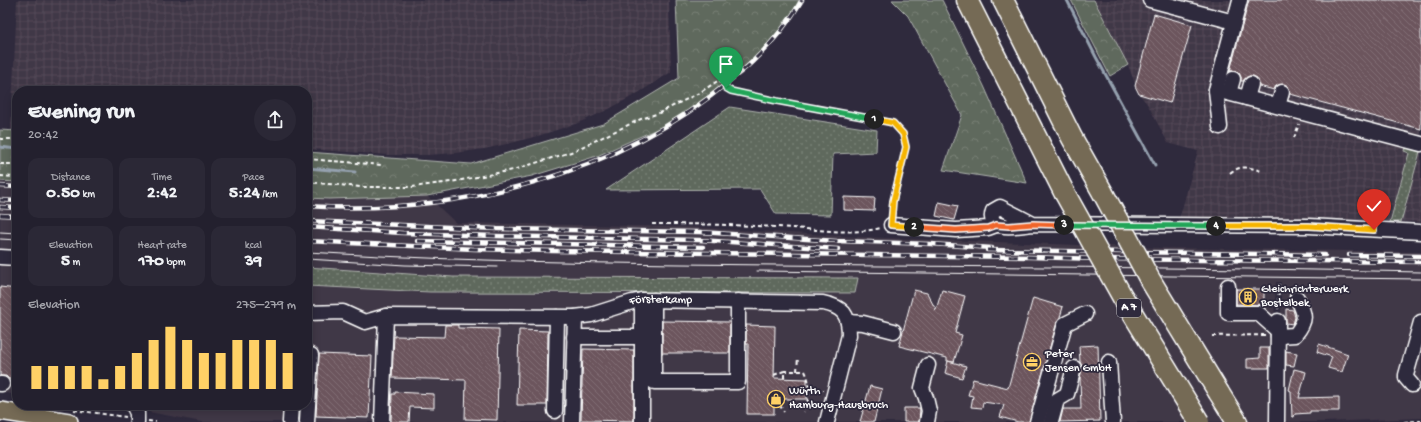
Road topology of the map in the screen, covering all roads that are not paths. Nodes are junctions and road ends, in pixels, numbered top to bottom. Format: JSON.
{"nodes":[{"id":1,"x":967,"y":0,"type":"edge"},
{"id":2,"x":1003,"y":0,"type":"edge"},
{"id":3,"x":1150,"y":0,"type":"edge"},
{"id":4,"x":1240,"y":0,"type":"edge"},
{"id":5,"x":1234,"y":22,"type":"junction"},
{"id":6,"x":1233,"y":79,"type":"dead end"},
{"id":7,"x":1251,"y":84,"type":"dead end"},
{"id":8,"x":1222,"y":91,"type":"junction"},
{"id":9,"x":1282,"y":92,"type":"dead end"},
{"id":10,"x":1248,"y":98,"type":"junction"},
{"id":11,"x":1278,"y":106,"type":"junction"},
{"id":12,"x":1220,"y":127,"type":"dead end"},
{"id":13,"x":1421,"y":144,"type":"edge"},
{"id":14,"x":891,"y":225,"type":"road end"},
{"id":15,"x":1421,"y":232,"type":"edge"},
{"id":16,"x":0,"y":257,"type":"edge"},
{"id":17,"x":12,"y":258,"type":"edge"},
{"id":18,"x":1228,"y":286,"type":"dead end"},
{"id":19,"x":1297,"y":298,"type":"dead end"},
{"id":20,"x":648,"y":300,"type":"junction"},
{"id":21,"x":738,"y":301,"type":"junction"},
{"id":22,"x":312,"y":313,"type":"edge"},
{"id":23,"x":1085,"y":314,"type":"dead end"},
{"id":24,"x":386,"y":316,"type":"junction"},
{"id":25,"x":557,"y":317,"type":"junction"},
{"id":26,"x":575,"y":317,"type":"junction"},
{"id":27,"x":848,"y":322,"type":"junction"},
{"id":28,"x":1421,"y":322,"type":"edge"},
{"id":29,"x":1276,"y":328,"type":"junction"},
{"id":30,"x":894,"y":331,"type":"dead end"},
{"id":31,"x":574,"y":337,"type":"junction"},
{"id":32,"x":642,"y":337,"type":"junction"},
{"id":33,"x":1109,"y":362,"type":"dead end"},
{"id":34,"x":928,"y":366,"type":"dead end"},
{"id":35,"x":1074,"y":368,"type":"dead end"},
{"id":36,"x":1412,"y":385,"type":"dead end"},
{"id":37,"x":136,"y":410,"type":"edge"},
{"id":38,"x":291,"y":410,"type":"edge"},
{"id":39,"x":308,"y":410,"type":"edge"},
{"id":40,"x":0,"y":411,"type":"edge"},
{"id":41,"x":555,"y":411,"type":"dead end"},
{"id":42,"x":68,"y":415,"type":"edge"},
{"id":43,"x":137,"y":420,"type":"edge"},
{"id":44,"x":290,"y":422,"type":"edge"},
{"id":45,"x":307,"y":422,"type":"edge"},
{"id":46,"x":382,"y":422,"type":"edge"},
{"id":47,"x":572,"y":422,"type":"edge"},
{"id":48,"x":642,"y":422,"type":"edge"},
{"id":49,"x":827,"y":422,"type":"edge"},
{"id":50,"x":927,"y":422,"type":"edge"},
{"id":51,"x":1036,"y":422,"type":"edge"},
{"id":52,"x":1051,"y":422,"type":"edge"},
{"id":53,"x":1113,"y":422,"type":"edge"},
{"id":54,"x":1199,"y":422,"type":"edge"},
{"id":55,"x":1237,"y":422,"type":"edge"},
{"id":56,"x":1277,"y":422,"type":"edge"}],
"edges":[{"from":1,"to":54,"type":"highway","number":"A 7","bridge":true},
{"from":2,"to":55,"type":"highway","number":"A 7","bridge":true},
{"from":3,"to":5,"type":"street"},
{"from":4,"to":5,"type":"street"},
{"from":5,"to":8,"type":"street"},
{"from":6,"to":8,"type":"street"},
{"from":7,"to":10,"type":"street"},
{"from":8,"to":10,"type":"street"},
{"from":8,"to":12,"type":"street"},
{"from":9,"to":11,"type":"street"},
{"from":10,"to":11,"type":"street"},
{"from":11,"to":13,"type":"street"},
{"from":14,"to":15,"type":"street"},
{"from":16,"to":17,"type":"street"},
{"from":18,"to":29,"type":"street"},
{"from":19,"to":29,"type":"street"},
{"from":20,"to":21,"type":"street","name":"Försterkamp"},
{"from":20,"to":21,"type":"street"},
{"from":20,"to":26,"type":"street","name":"Försterkamp"},
{"from":20,"to":32,"type":"street"},
{"from":21,"to":27,"type":"street","name":"Försterkamp"},
{"from":22,"to":24,"type":"street","name":"Försterkamp"},
{"from":23,"to":51,"type":"street"},
{"from":24,"to":25,"type":"street","name":"Försterkamp"},
{"from":24,"to":46,"type":"street"},
{"from":25,"to":26,"type":"street","name":"Försterkamp"},
{"from":25,"to":41,"type":"street"},
{"from":26,"to":31,"type":"street"},
{"from":27,"to":30,"type":"street"},
{"from":27,"to":49,"type":"street"},
{"from":28,"to":36,"type":"street"},
{"from":29,"to":56,"type":"street"},
{"from":31,"to":32,"type":"street"},
{"from":31,"to":47,"type":"street"},
{"from":32,"to":48,"type":"street"},
{"from":33,"to":53,"type":"street"},
{"from":34,"to":50,"type":"street"},
{"from":35,"to":52,"type":"street"},
{"from":37,"to":43,"type":"street"},
{"from":38,"to":44,"type":"street"},
{"from":39,"to":45,"type":"street"},
{"from":40,"to":42,"type":"main road"}]}
